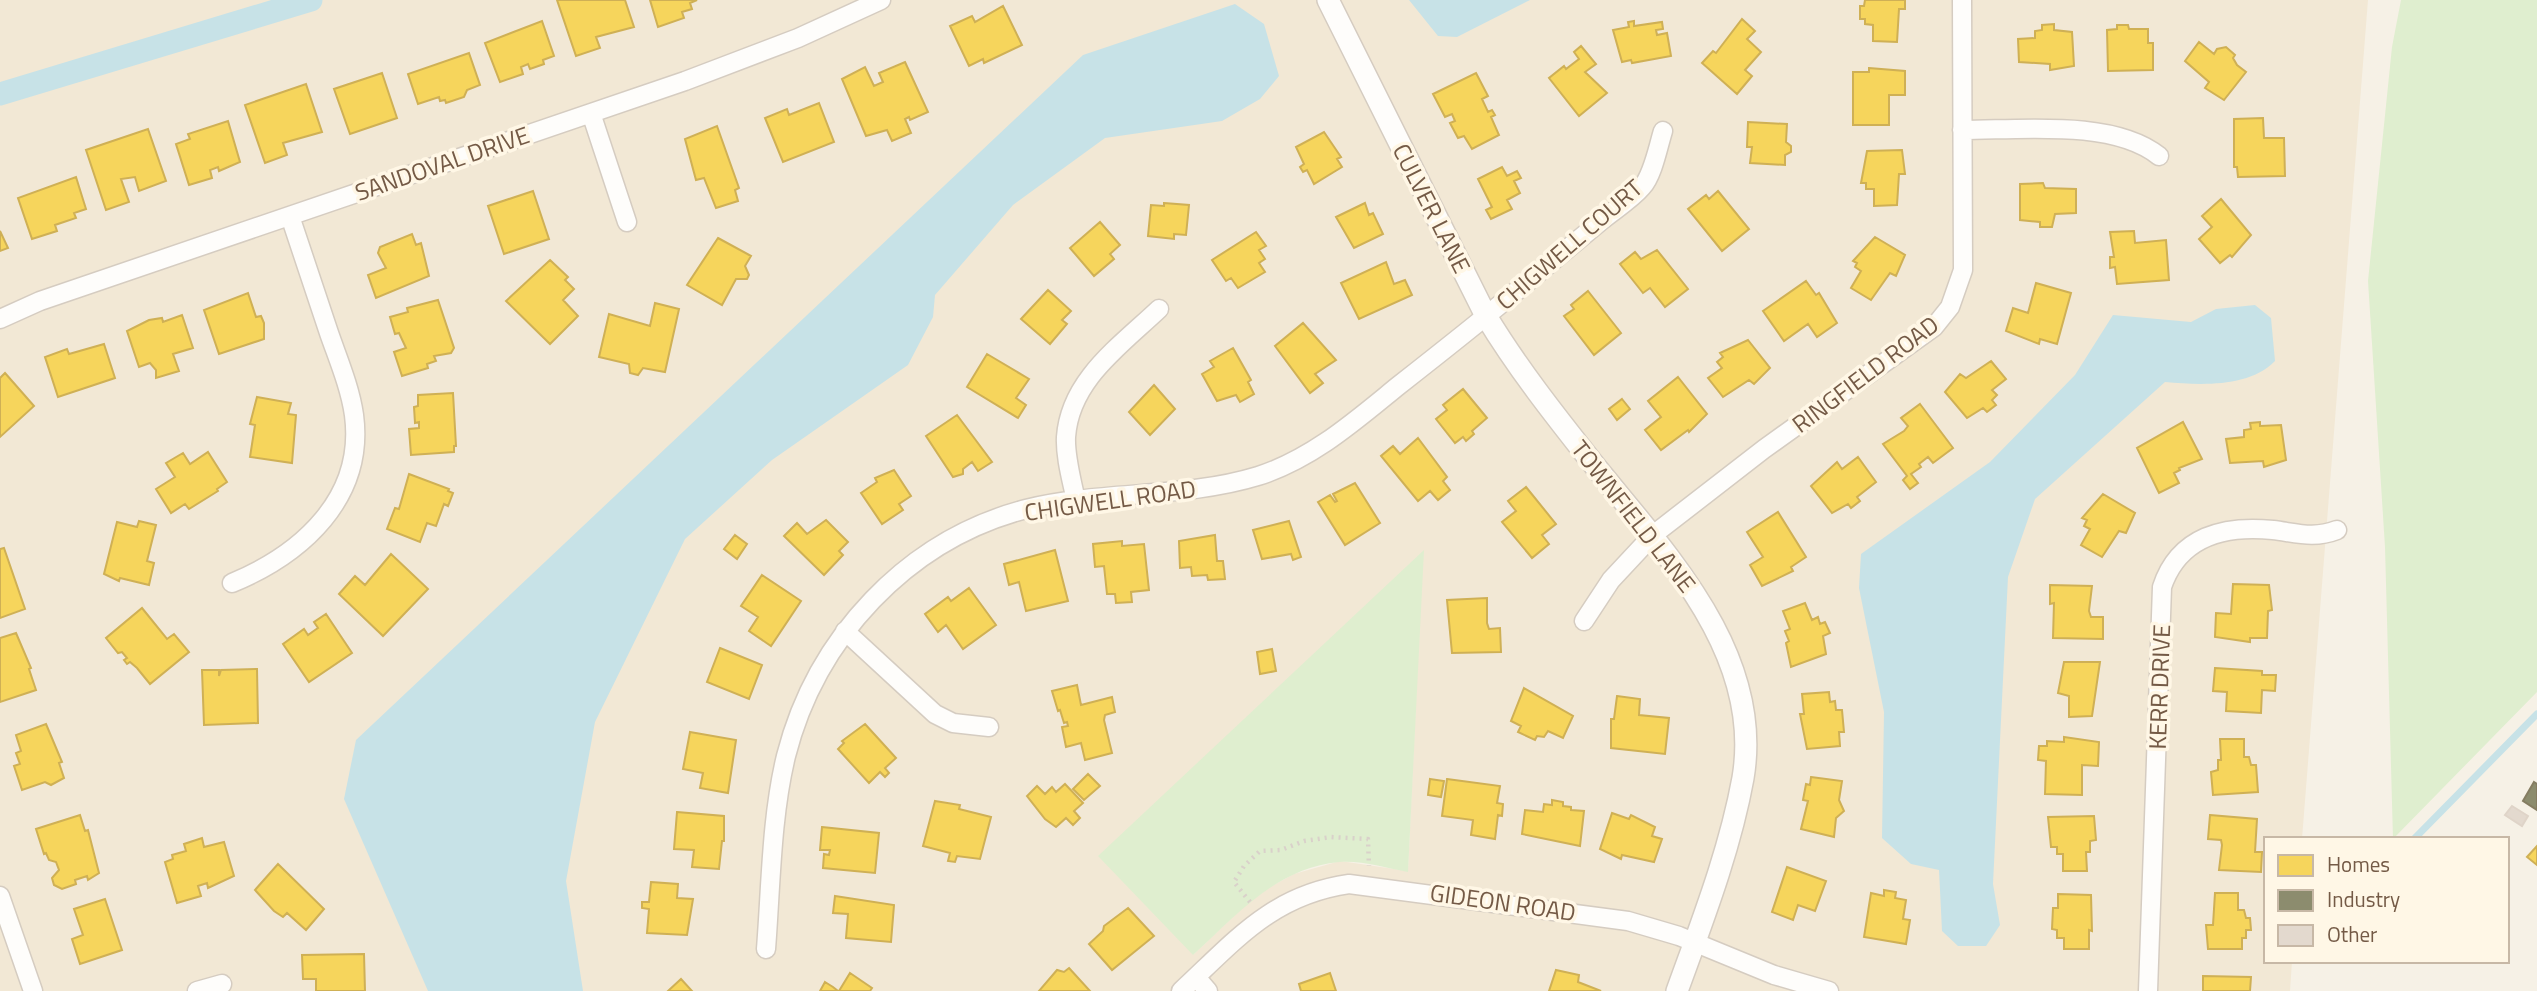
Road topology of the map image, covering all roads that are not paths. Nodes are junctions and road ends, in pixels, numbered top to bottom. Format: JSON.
{"nodes":[{"id":1,"x":881,"y":0,"type":"edge"},
{"id":2,"x":1328,"y":0,"type":"edge"},
{"id":3,"x":1962,"y":0,"type":"edge"},
{"id":4,"x":591,"y":113,"type":"junction"},
{"id":5,"x":1962,"y":130,"type":"junction"},
{"id":6,"x":1663,"y":131,"type":"dead end"},
{"id":7,"x":2159,"y":156,"type":"dead end"},
{"id":8,"x":290,"y":215,"type":"junction"},
{"id":9,"x":627,"y":222,"type":"dead end"},
{"id":10,"x":1159,"y":309,"type":"dead end"},
{"id":11,"x":1486,"y":316,"type":"junction"},
{"id":12,"x":0,"y":319,"type":"edge"},
{"id":13,"x":1550,"y":407,"type":"joint"},
{"id":14,"x":1076,"y":502,"type":"junction"},
{"id":15,"x":2337,"y":530,"type":"dead end"},
{"id":16,"x":1653,"y":535,"type":"junction"},
{"id":17,"x":232,"y":583,"type":"dead end"},
{"id":18,"x":1584,"y":621,"type":"dead end"},
{"id":19,"x":845,"y":631,"type":"junction"},
{"id":20,"x":989,"y":727,"type":"dead end"},
{"id":21,"x":0,"y":896,"type":"edge"},
{"id":22,"x":1695,"y":942,"type":"junction"},
{"id":23,"x":766,"y":949,"type":"dead end"},
{"id":24,"x":222,"y":984,"type":"dead end"},
{"id":25,"x":1202,"y":984,"type":"edge"},
{"id":26,"x":33,"y":991,"type":"edge"},
{"id":27,"x":197,"y":991,"type":"edge"},
{"id":28,"x":1181,"y":991,"type":"edge"},
{"id":29,"x":1677,"y":991,"type":"edge"},
{"id":30,"x":1829,"y":991,"type":"edge"},
{"id":31,"x":2148,"y":991,"type":"edge"}],
"edges":[{"from":1,"to":4,"type":"street","name":"SANDOVAL DRIVE"},
{"from":2,"to":11,"type":"street","name":"CULVER LANE"},
{"from":3,"to":5,"type":"street","name":"RINGFIELD ROAD"},
{"from":4,"to":8,"type":"street","name":"SANDOVAL DRIVE"},
{"from":4,"to":9,"type":"street"},
{"from":5,"to":7,"type":"street"},
{"from":5,"to":16,"type":"street","name":"RINGFIELD ROAD"},
{"from":6,"to":11,"type":"street","name":"CHIGWELL COURT"},
{"from":8,"to":12,"type":"street","name":"SANDOVAL DRIVE"},
{"from":8,"to":17,"type":"street"},
{"from":10,"to":14,"type":"street"},
{"from":11,"to":13,"type":"street","name":"CULVER LANE"},
{"from":11,"to":14,"type":"street","name":"CHIGWELL ROAD"},
{"from":13,"to":16,"type":"street","name":"TOWNFIELD LANE"},
{"from":14,"to":19,"type":"street","name":"CHIGWELL ROAD"},
{"from":15,"to":31,"type":"street","name":"KERR DRIVE"},
{"from":16,"to":18,"type":"street","name":"RINGFIELD ROAD"},
{"from":16,"to":22,"type":"street","name":"TOWNFIELD LANE"},
{"from":19,"to":20,"type":"street"},
{"from":19,"to":23,"type":"street","name":"CHIGWELL ROAD"},
{"from":21,"to":26,"type":"street"},
{"from":22,"to":25,"type":"street","name":"GIDEON ROAD"},
{"from":22,"to":29,"type":"street","name":"TOWNFIELD LANE"},
{"from":22,"to":30,"type":"street","name":"GIDEON ROAD"},
{"from":24,"to":27,"type":"street"},
{"from":25,"to":28,"type":"street","name":"GIDEON ROAD"}]}
